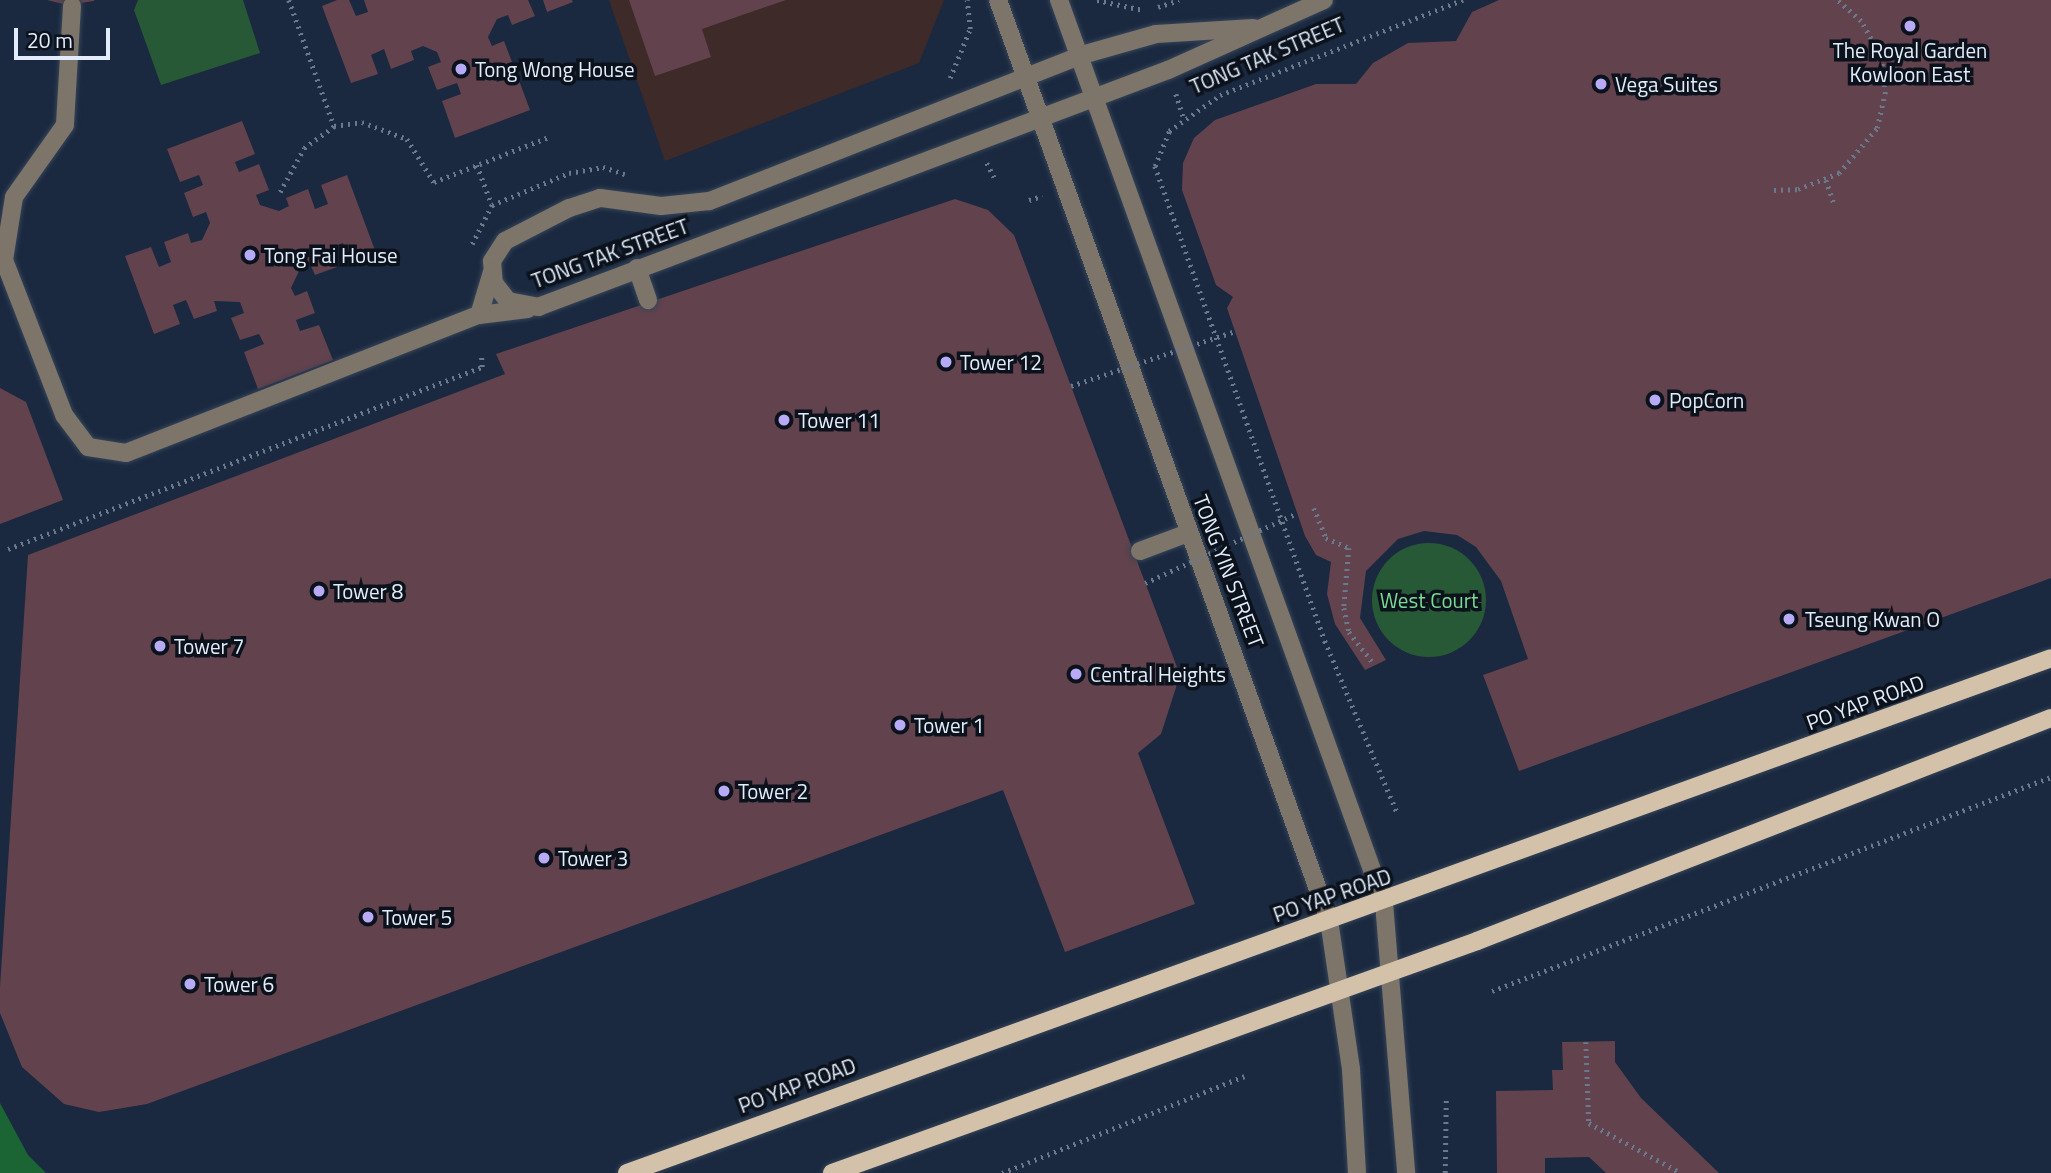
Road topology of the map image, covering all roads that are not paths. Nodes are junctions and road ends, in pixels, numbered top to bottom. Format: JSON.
{"nodes":[{"id":1,"x":998,"y":0,"type":"edge"},
{"id":2,"x":1059,"y":0,"type":"edge"},
{"id":3,"x":1324,"y":0,"type":"edge"},
{"id":4,"x":72,"y":6,"type":"dead end"},
{"id":5,"x":1252,"y":28,"type":"junction"},
{"id":6,"x":1082,"y":55,"type":"junction"},
{"id":7,"x":1024,"y":75,"type":"junction"},
{"id":8,"x":1098,"y":94,"type":"junction"},
{"id":9,"x":1038,"y":115,"type":"junction"},
{"id":10,"x":637,"y":268,"type":"junction"},
{"id":11,"x":492,"y":272,"type":"junction"},
{"id":12,"x":648,"y":300,"type":"dead end"},
{"id":13,"x":538,"y":307,"type":"junction"},
{"id":14,"x":479,"y":315,"type":"junction"},
{"id":15,"x":1188,"y":533,"type":"junction"},
{"id":16,"x":1140,"y":551,"type":"dead end"},
{"id":17,"x":2051,"y":658,"type":"edge"},
{"id":18,"x":2051,"y":718,"type":"edge"},
{"id":19,"x":1384,"y":903,"type":"junction"},
{"id":20,"x":1329,"y":920,"type":"junction"},
{"id":21,"x":1391,"y":972,"type":"junction"},
{"id":22,"x":1341,"y":989,"type":"junction"},
{"id":23,"x":627,"y":1173,"type":"edge"},
{"id":24,"x":832,"y":1173,"type":"edge"},
{"id":25,"x":1357,"y":1173,"type":"edge"},
{"id":26,"x":1406,"y":1173,"type":"edge"}],
"edges":[{"from":1,"to":7,"type":"street","name":"TONG YIN STREET"},
{"from":2,"to":6,"type":"street","name":"TONG YIN STREET"},
{"from":3,"to":5,"type":"street","name":"TONG TAK STREET"},
{"from":4,"to":14,"type":"street"},
{"from":5,"to":6,"type":"street","name":"TONG TAK STREET"},
{"from":5,"to":8,"type":"street","name":"TONG TAK STREET"},
{"from":6,"to":7,"type":"street","name":"TONG TAK STREET"},
{"from":6,"to":8,"type":"street","name":"TONG YIN STREET"},
{"from":7,"to":9,"type":"street","name":"TONG YIN STREET"},
{"from":7,"to":11,"type":"street","name":"TONG TAK STREET"},
{"from":8,"to":9,"type":"street","name":"TONG TAK STREET"},
{"from":8,"to":19,"type":"street","name":"TONG YIN STREET"},
{"from":9,"to":10,"type":"street","name":"TONG TAK STREET"},
{"from":9,"to":15,"type":"street","name":"TONG YIN STREET"},
{"from":10,"to":12,"type":"street"},
{"from":10,"to":13,"type":"street","name":"TONG TAK STREET"},
{"from":11,"to":13,"type":"street","name":"TONG TAK STREET"},
{"from":11,"to":14,"type":"street"},
{"from":13,"to":14,"type":"street"},
{"from":15,"to":16,"type":"street"},
{"from":15,"to":20,"type":"street","name":"TONG YIN STREET"},
{"from":17,"to":19,"type":"main road","name":"PO YAP ROAD"},
{"from":18,"to":21,"type":"main road"},
{"from":19,"to":20,"type":"main road","name":"PO YAP ROAD"},
{"from":19,"to":21,"type":"street","name":"TONG YIN STREET"},
{"from":20,"to":22,"type":"street","name":"TONG YIN STREET"},
{"from":20,"to":23,"type":"main road","name":"PO YAP ROAD"},
{"from":21,"to":22,"type":"main road"},
{"from":21,"to":26,"type":"street","name":"TONG YIN STREET"},
{"from":22,"to":24,"type":"main road"},
{"from":22,"to":25,"type":"street","name":"TONG YIN STREET"}]}
